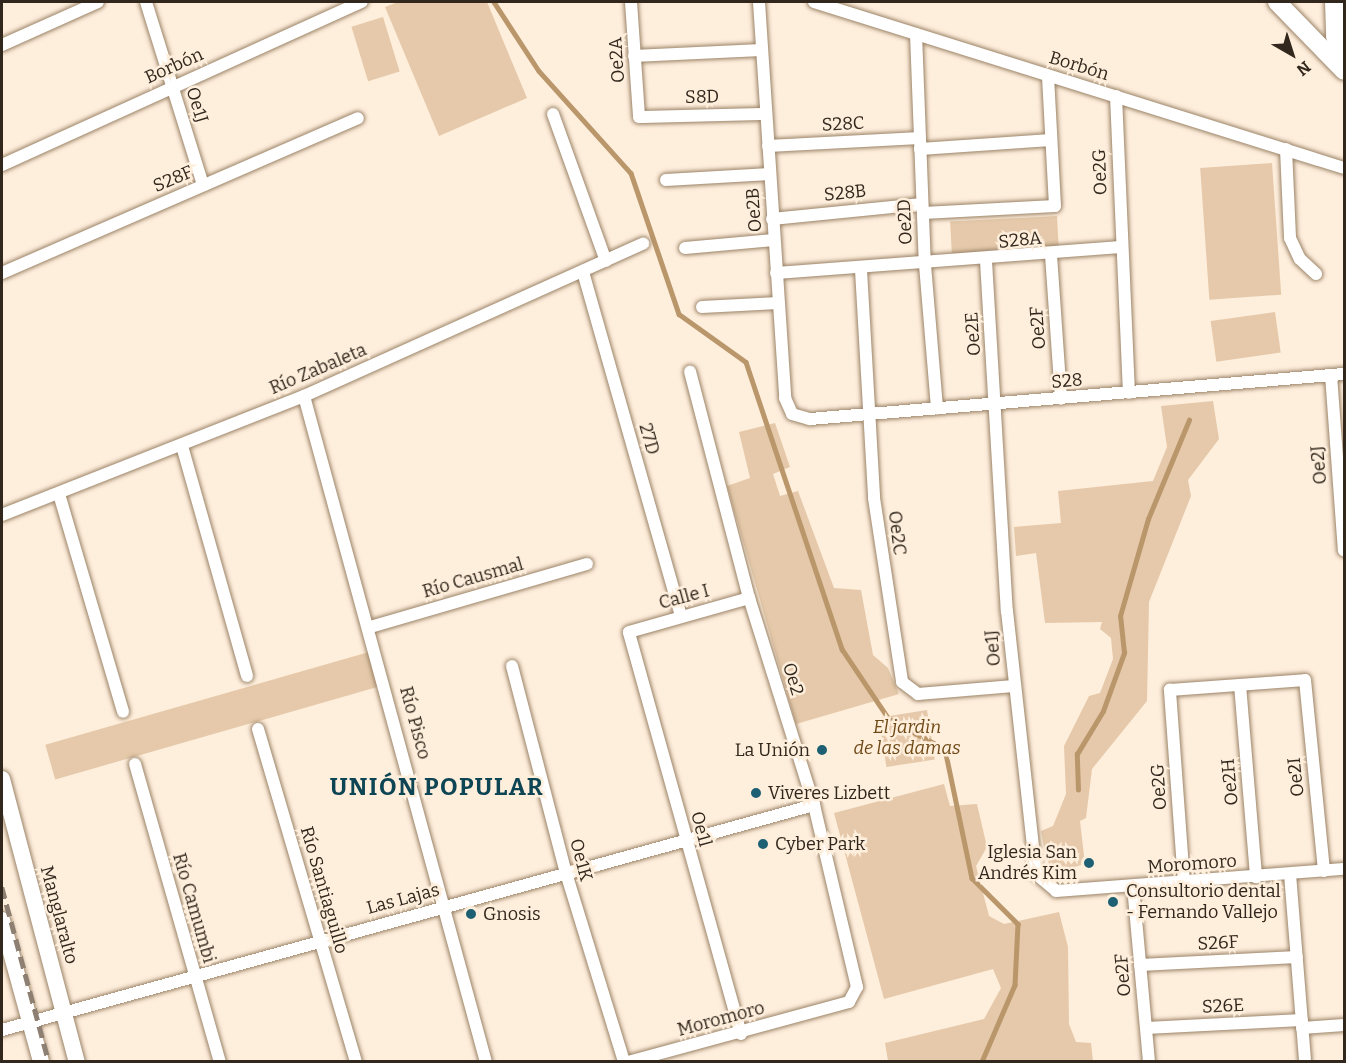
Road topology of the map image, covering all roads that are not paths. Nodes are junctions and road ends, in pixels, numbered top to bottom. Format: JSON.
{"nodes":[{"id":1,"x":98,"y":2,"type":"edge"},
{"id":2,"x":146,"y":2,"type":"edge"},
{"id":3,"x":362,"y":2,"type":"edge"},
{"id":4,"x":631,"y":2,"type":"edge"},
{"id":5,"x":759,"y":2,"type":"edge"},
{"id":6,"x":814,"y":2,"type":"edge"},
{"id":7,"x":1277,"y":2,"type":"edge"},
{"id":8,"x":1334,"y":2,"type":"edge"},
{"id":9,"x":916,"y":34,"type":"junction"},
{"id":10,"x":2,"y":45,"type":"edge"},
{"id":11,"x":761,"y":50,"type":"junction"},
{"id":12,"x":634,"y":56,"type":"junction"},
{"id":13,"x":1344,"y":64,"type":"edge"},
{"id":14,"x":1344,"y":70,"type":"edge"},
{"id":15,"x":1048,"y":75,"type":"junction"},
{"id":16,"x":173,"y":87,"type":"junction"},
{"id":17,"x":1116,"y":96,"type":"junction"},
{"id":18,"x":553,"y":114,"type":"dead end"},
{"id":19,"x":765,"y":114,"type":"junction"},
{"id":20,"x":639,"y":117,"type":"joint"},
{"id":21,"x":358,"y":118,"type":"dead end"},
{"id":22,"x":1052,"y":140,"type":"junction"},
{"id":23,"x":920,"y":143,"type":"junction"},
{"id":24,"x":768,"y":146,"type":"junction"},
{"id":25,"x":1286,"y":149,"type":"junction"},
{"id":26,"x":2,"y":165,"type":"edge"},
{"id":27,"x":1341,"y":165,"type":"edge"},
{"id":28,"x":770,"y":174,"type":"junction"},
{"id":29,"x":666,"y":180,"type":"dead end"},
{"id":30,"x":203,"y":186,"type":"junction"},
{"id":31,"x":922,"y":208,"type":"junction"},
{"id":32,"x":772,"y":219,"type":"junction"},
{"id":33,"x":774,"y":240,"type":"junction"},
{"id":34,"x":643,"y":244,"type":"dead end"},
{"id":35,"x":1121,"y":247,"type":"junction"},
{"id":36,"x":685,"y":248,"type":"dead end"},
{"id":37,"x":1051,"y":255,"type":"junction"},
{"id":38,"x":606,"y":261,"type":"junction"},
{"id":39,"x":986,"y":261,"type":"junction"},
{"id":40,"x":925,"y":265,"type":"junction"},
{"id":41,"x":861,"y":270,"type":"junction"},
{"id":42,"x":583,"y":272,"type":"junction"},
{"id":43,"x":2,"y":273,"type":"edge"},
{"id":44,"x":776,"y":273,"type":"junction"},
{"id":45,"x":1316,"y":274,"type":"dead end"},
{"id":46,"x":778,"y":303,"type":"junction"},
{"id":47,"x":702,"y":307,"type":"dead end"},
{"id":48,"x":690,"y":372,"type":"dead end"},
{"id":49,"x":1344,"y":374,"type":"edge"},
{"id":50,"x":1331,"y":375,"type":"junction"},
{"id":51,"x":1128,"y":393,"type":"junction"},
{"id":52,"x":304,"y":396,"type":"junction"},
{"id":53,"x":1060,"y":399,"type":"junction"},
{"id":54,"x":996,"y":405,"type":"junction"},
{"id":55,"x":938,"y":408,"type":"junction"},
{"id":56,"x":869,"y":411,"type":"junction"},
{"id":57,"x":792,"y":414,"type":"joint"},
{"id":58,"x":182,"y":446,"type":"junction"},
{"id":59,"x":1340,"y":451,"type":"edge"},
{"id":60,"x":59,"y":494,"type":"junction"},
{"id":61,"x":2,"y":515,"type":"edge"},
{"id":62,"x":1343,"y":516,"type":"edge"},
{"id":63,"x":1344,"y":551,"type":"edge"},
{"id":64,"x":587,"y":564,"type":"dead end"},
{"id":65,"x":749,"y":598,"type":"junction"},
{"id":66,"x":681,"y":616,"type":"junction"},
{"id":67,"x":370,"y":627,"type":"junction"},
{"id":68,"x":629,"y":632,"type":"joint"},
{"id":69,"x":512,"y":666,"type":"dead end"},
{"id":70,"x":247,"y":676,"type":"dead end"},
{"id":71,"x":1240,"y":685,"type":"junction"},
{"id":72,"x":1014,"y":686,"type":"junction"},
{"id":73,"x":123,"y":712,"type":"dead end"},
{"id":74,"x":258,"y":729,"type":"dead end"},
{"id":75,"x":135,"y":764,"type":"dead end"},
{"id":76,"x":2,"y":779,"type":"edge"},
{"id":77,"x":814,"y":805,"type":"junction"},
{"id":78,"x":686,"y":840,"type":"junction"},
{"id":79,"x":1344,"y":869,"type":"edge"},
{"id":80,"x":1323,"y":871,"type":"junction"},
{"id":81,"x":566,"y":873,"type":"junction"},
{"id":82,"x":1290,"y":874,"type":"junction"},
{"id":83,"x":1256,"y":877,"type":"junction"},
{"id":84,"x":1184,"y":882,"type":"junction"},
{"id":85,"x":1044,"y":886,"type":"joint"},
{"id":86,"x":1133,"y":886,"type":"junction"},
{"id":87,"x":445,"y":906,"type":"junction"},
{"id":88,"x":2,"y":920,"type":"edge"},
{"id":89,"x":320,"y":940,"type":"junction"},
{"id":90,"x":1297,"y":957,"type":"junction"},
{"id":91,"x":1140,"y":965,"type":"junction"},
{"id":92,"x":194,"y":975,"type":"junction"},
{"id":93,"x":855,"y":996,"type":"joint"},
{"id":94,"x":65,"y":1011,"type":"junction"},
{"id":95,"x":30,"y":1023,"type":"junction"},
{"id":96,"x":1302,"y":1024,"type":"junction"},
{"id":97,"x":1344,"y":1025,"type":"edge"},
{"id":98,"x":1146,"y":1028,"type":"junction"},
{"id":99,"x":2,"y":1030,"type":"edge"},
{"id":100,"x":741,"y":1034,"type":"junction"},
{"id":101,"x":41,"y":1062,"type":"edge"},
{"id":102,"x":77,"y":1062,"type":"edge"},
{"id":103,"x":219,"y":1062,"type":"edge"},
{"id":104,"x":356,"y":1062,"type":"edge"},
{"id":105,"x":486,"y":1062,"type":"edge"},
{"id":106,"x":626,"y":1062,"type":"edge"},
{"id":107,"x":1149,"y":1062,"type":"edge"},
{"id":108,"x":1305,"y":1062,"type":"edge"}],
"edges":[{"from":1,"to":10,"type":"street"},
{"from":2,"to":16,"type":"street","name":"Oe1J"},
{"from":3,"to":16,"type":"street","name":"Borbón"},
{"from":4,"to":12,"type":"street","name":"Oe2A"},
{"from":5,"to":11,"type":"street","name":"Oe2B"},
{"from":6,"to":9,"type":"street","name":"Borbón"},
{"from":7,"to":14,"type":"main road"},
{"from":8,"to":13,"type":"main road"},
{"from":9,"to":15,"type":"street","name":"Borbón"},
{"from":9,"to":23,"type":"street","name":"Oe2D"},
{"from":11,"to":12,"type":"street"},
{"from":11,"to":19,"type":"street","name":"Oe2B"},
{"from":12,"to":20,"type":"street","name":"Oe2A"},
{"from":15,"to":17,"type":"street","name":"Borbón"},
{"from":15,"to":22,"type":"street"},
{"from":16,"to":26,"type":"street","name":"Borbón"},
{"from":16,"to":30,"type":"street","name":"Oe1J"},
{"from":17,"to":25,"type":"street","name":"Borbón"},
{"from":17,"to":35,"type":"street","name":"Oe2G"},
{"from":18,"to":38,"type":"street"},
{"from":19,"to":20,"type":"street","name":"S8D"},
{"from":19,"to":24,"type":"street","name":"Oe2B"},
{"from":21,"to":30,"type":"street","name":"S28F"},
{"from":22,"to":23,"type":"street","name":"S28C"},
{"from":22,"to":31,"type":"street","name":"S28B"},
{"from":23,"to":24,"type":"street","name":"S28C"},
{"from":23,"to":31,"type":"street","name":"Oe2D"},
{"from":24,"to":28,"type":"street","name":"Oe2B"},
{"from":25,"to":27,"type":"street","name":"Borbón"},
{"from":25,"to":45,"type":"street"},
{"from":28,"to":29,"type":"street"},
{"from":28,"to":32,"type":"street","name":"Oe2B"},
{"from":30,"to":43,"type":"street","name":"S28F"},
{"from":31,"to":32,"type":"street","name":"S28B"},
{"from":31,"to":40,"type":"street","name":"Oe2D"},
{"from":32,"to":33,"type":"street","name":"Oe2B"},
{"from":33,"to":36,"type":"street"},
{"from":33,"to":44,"type":"street","name":"Oe2B"},
{"from":34,"to":38,"type":"street","name":"Río Zabaleta"},
{"from":35,"to":37,"type":"street","name":"S28A"},
{"from":35,"to":51,"type":"street"},
{"from":37,"to":39,"type":"street","name":"S28A"},
{"from":37,"to":53,"type":"street","name":"Oe2F"},
{"from":38,"to":42,"type":"street","name":"Río Zabaleta"},
{"from":39,"to":40,"type":"street","name":"S28A"},
{"from":39,"to":54,"type":"street","name":"Oe2E"},
{"from":40,"to":41,"type":"street","name":"S28A"},
{"from":40,"to":55,"type":"street","name":"Oe2D"},
{"from":41,"to":44,"type":"street","name":"S28A"},
{"from":41,"to":56,"type":"street","name":"Oe2C"},
{"from":42,"to":52,"type":"street","name":"Río Zabaleta"},
{"from":42,"to":66,"type":"street","name":"27D"},
{"from":44,"to":46,"type":"street","name":"Oe2B"},
{"from":46,"to":47,"type":"street"},
{"from":46,"to":57,"type":"street","name":"Oe2B"},
{"from":48,"to":65,"type":"street","name":"Oe2"},
{"from":49,"to":50,"type":"street","name":"S28"},
{"from":50,"to":51,"type":"street","name":"S28"},
{"from":50,"to":59,"type":"street","name":"Oe2J"},
{"from":51,"to":53,"type":"street","name":"S28"},
{"from":52,"to":58,"type":"street","name":"Río Zabaleta"},
{"from":52,"to":67,"type":"street","name":"Río Pisco"},
{"from":53,"to":54,"type":"street","name":"S28"},
{"from":54,"to":55,"type":"street","name":"S28"},
{"from":54,"to":72,"type":"street","name":"Oe1J"},
{"from":55,"to":56,"type":"street","name":"S28"},
{"from":56,"to":57,"type":"street","name":"S28"},
{"from":56,"to":72,"type":"street","name":"Oe2C"},
{"from":58,"to":60,"type":"street","name":"Río Zabaleta"},
{"from":58,"to":70,"type":"street"},
{"from":59,"to":62,"type":"street","name":"Oe2J"},
{"from":60,"to":61,"type":"street","name":"Río Zabaleta"},
{"from":60,"to":73,"type":"street"},
{"from":62,"to":63,"type":"street","name":"Oe2J"},
{"from":64,"to":67,"type":"street","name":"Río Causmal"},
{"from":65,"to":66,"type":"street","name":"Calle I"},
{"from":65,"to":77,"type":"street","name":"Oe2"},
{"from":66,"to":68,"type":"street","name":"Calle I"},
{"from":67,"to":87,"type":"street","name":"Río Pisco"},
{"from":68,"to":78,"type":"street","name":"Oe1l"},
{"from":69,"to":81,"type":"street","name":"Oe1K"},
{"from":71,"to":80,"type":"street","name":"Oe2I"},
{"from":71,"to":83,"type":"street","name":"Oe2H"},
{"from":71,"to":84,"type":"street","name":"Oe2G"},
{"from":72,"to":85,"type":"street","name":"Oe1J"},
{"from":74,"to":89,"type":"street","name":"Río Santiaguillo"},
{"from":75,"to":92,"type":"street","name":"Río Camumbi"},
{"from":76,"to":94,"type":"main road","name":"Manglaralto"},
{"from":77,"to":78,"type":"street","name":"Las Lajas"},
{"from":77,"to":93,"type":"street","name":"Oe2"},
{"from":78,"to":81,"type":"street","name":"Las Lajas"},
{"from":78,"to":100,"type":"street","name":"Oe1l"},
{"from":79,"to":80,"type":"street","name":"Moromoro"},
{"from":80,"to":82,"type":"street","name":"Moromoro"},
{"from":81,"to":87,"type":"street","name":"Las Lajas"},
{"from":81,"to":106,"type":"street","name":"Oe1K"},
{"from":82,"to":83,"type":"street","name":"Moromoro"},
{"from":82,"to":90,"type":"street"},
{"from":83,"to":84,"type":"street","name":"Moromoro"},
{"from":84,"to":86,"type":"street","name":"Moromoro"},
{"from":85,"to":86,"type":"street","name":"Moromoro"},
{"from":86,"to":91,"type":"street","name":"Oe2F"},
{"from":87,"to":89,"type":"street","name":"Las Lajas"},
{"from":87,"to":105,"type":"street","name":"Río Pisco"},
{"from":88,"to":95,"type":"main road"},
{"from":89,"to":92,"type":"street","name":"Las Lajas"},
{"from":89,"to":104,"type":"street","name":"Río Santiaguillo"},
{"from":90,"to":91,"type":"street","name":"S26F"},
{"from":90,"to":96,"type":"street"},
{"from":91,"to":98,"type":"street","name":"Oe2F"},
{"from":92,"to":94,"type":"street","name":"Las Lajas"},
{"from":92,"to":103,"type":"street","name":"Río Camumbi"},
{"from":93,"to":100,"type":"street","name":"Moromoro"},
{"from":94,"to":95,"type":"street","name":"Las Lajas"},
{"from":94,"to":102,"type":"main road","name":"Manglaralto"},
{"from":95,"to":99,"type":"street","name":"Las Lajas"},
{"from":95,"to":101,"type":"main road"},
{"from":96,"to":97,"type":"street","name":"S26E"},
{"from":96,"to":98,"type":"street","name":"S26E"},
{"from":96,"to":108,"type":"street"},
{"from":98,"to":107,"type":"street","name":"Oe2F"},
{"from":100,"to":106,"type":"street","name":"Moromoro"}]}
